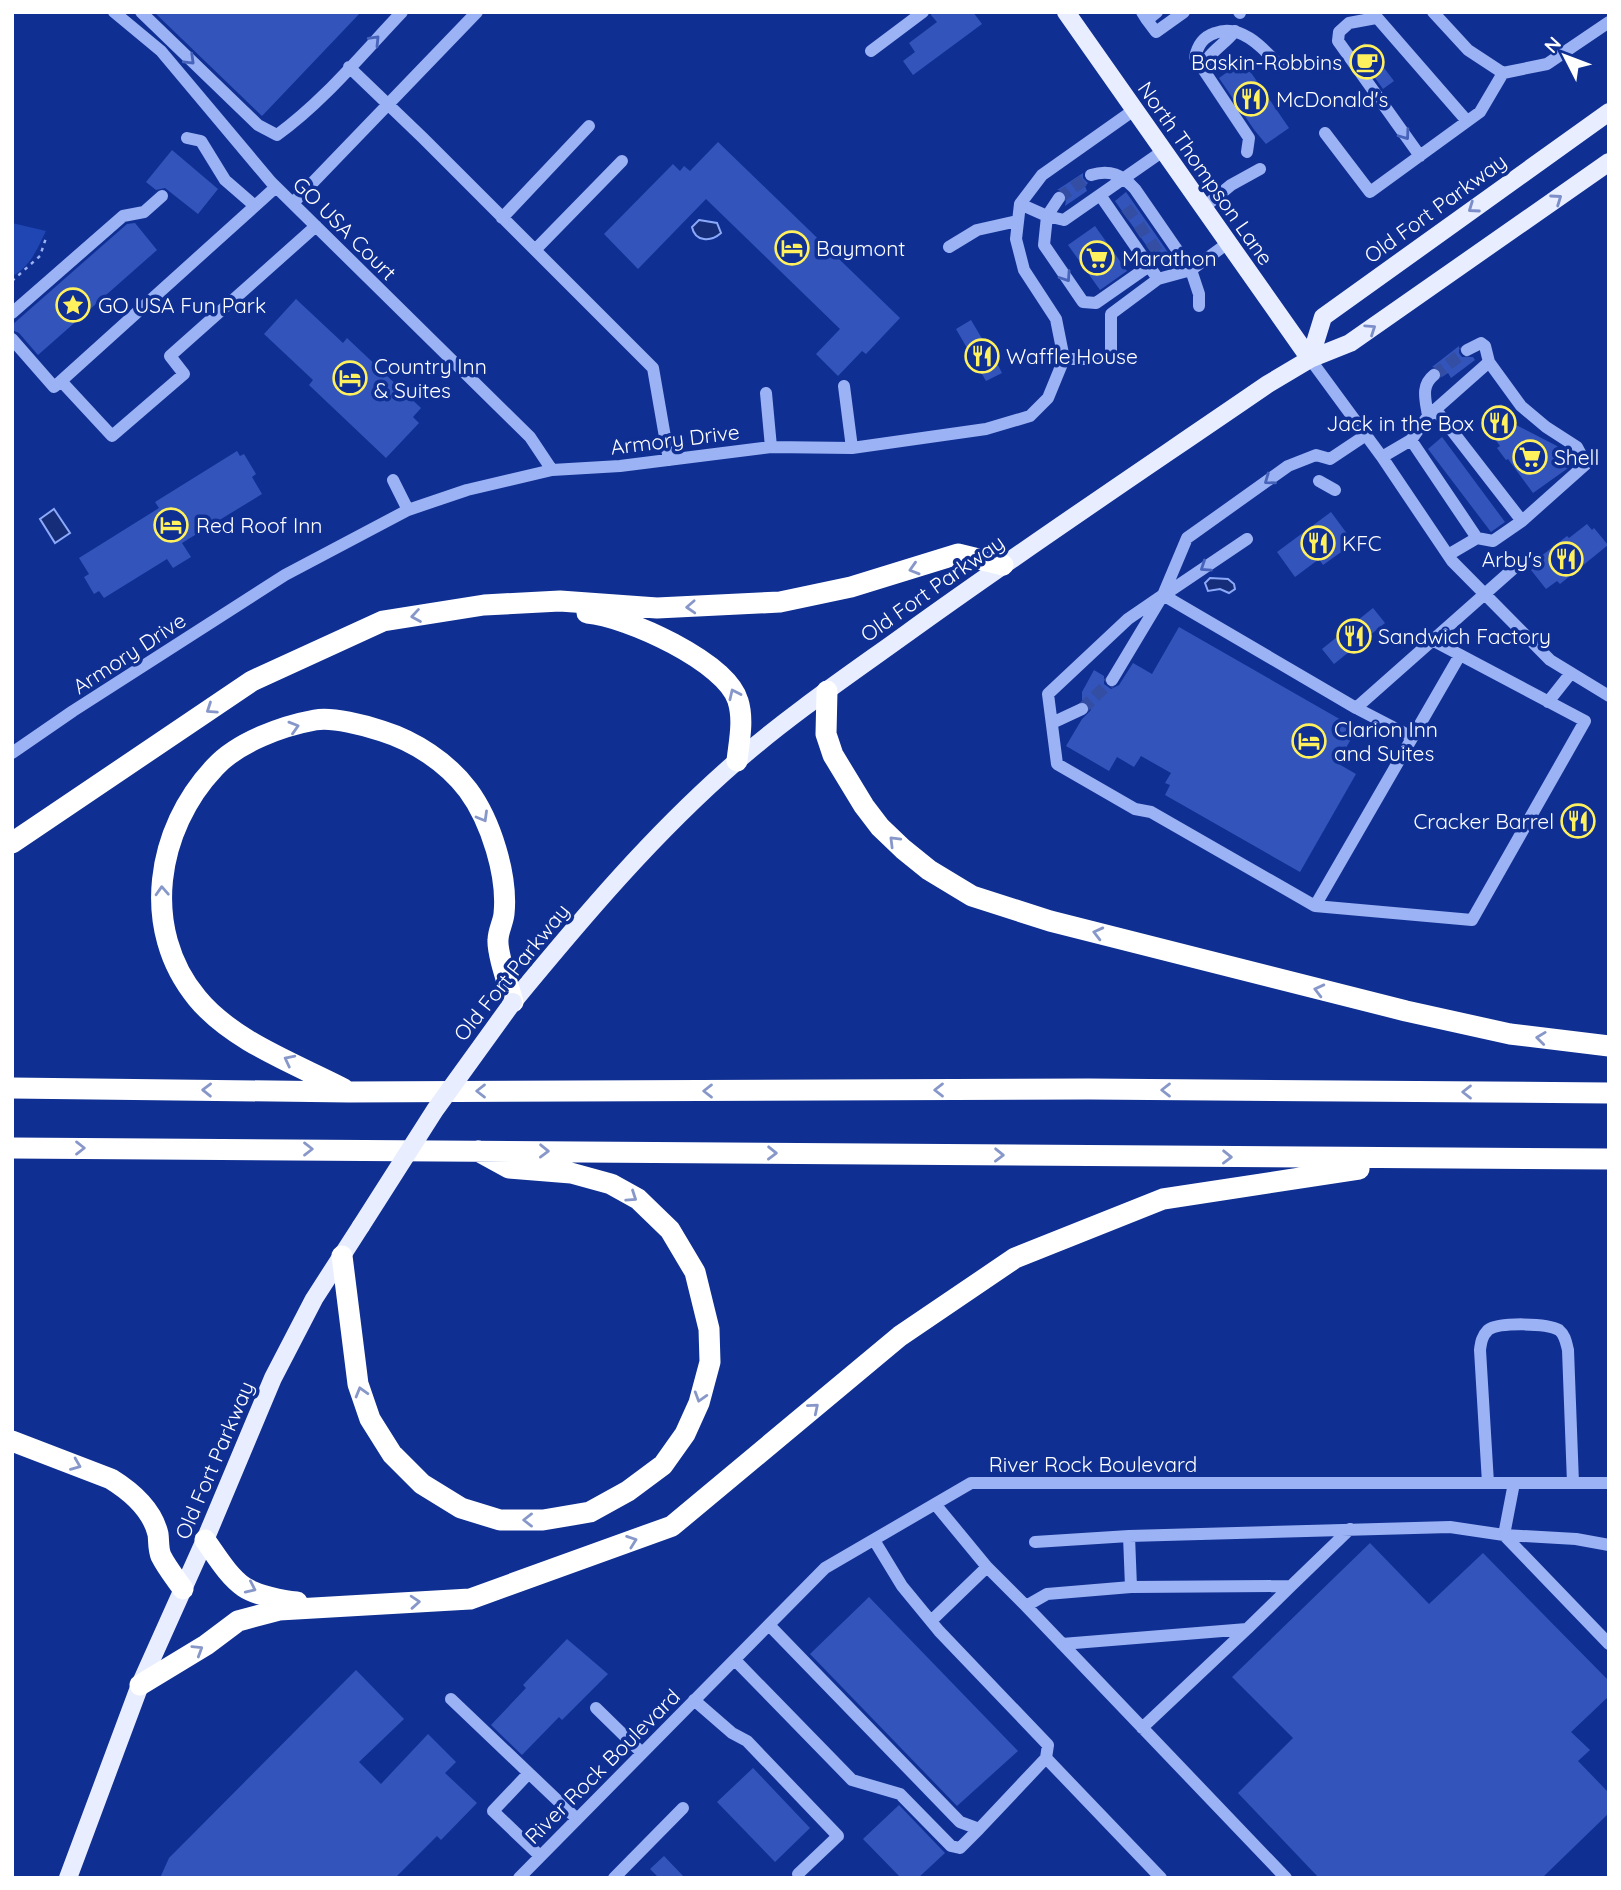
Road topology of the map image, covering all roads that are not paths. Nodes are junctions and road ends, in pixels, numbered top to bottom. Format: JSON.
{"nodes":[{"id":1,"x":114,"y":12,"type":"edge"},
{"id":2,"x":141,"y":12,"type":"edge"},
{"id":3,"x":401,"y":12,"type":"edge"},
{"id":4,"x":477,"y":12,"type":"edge"},
{"id":5,"x":923,"y":12,"type":"edge"},
{"id":6,"x":1066,"y":12,"type":"edge"},
{"id":7,"x":1184,"y":12,"type":"edge"},
{"id":8,"x":1433,"y":12,"type":"edge"},
{"id":9,"x":1149,"y":15,"type":"edge"},
{"id":10,"x":1374,"y":15,"type":"edge"},
{"id":11,"x":1609,"y":23,"type":"edge"},
{"id":12,"x":871,"y":51,"type":"dead end"},
{"id":13,"x":1280,"y":66,"type":"dead end"},
{"id":14,"x":349,"y":67,"type":"junction"},
{"id":15,"x":1503,"y":73,"type":"junction"},
{"id":16,"x":388,"y":105,"type":"junction"},
{"id":17,"x":1134,"y":110,"type":"junction"},
{"id":18,"x":1609,"y":112,"type":"edge"},
{"id":19,"x":1467,"y":121,"type":"junction"},
{"id":20,"x":589,"y":126,"type":"dead end"},
{"id":21,"x":1325,"y":132,"type":"dead end"},
{"id":22,"x":187,"y":138,"type":"dead end"},
{"id":23,"x":1163,"y":151,"type":"junction"},
{"id":24,"x":1247,"y":152,"type":"dead end"},
{"id":25,"x":1420,"y":156,"type":"junction"},
{"id":26,"x":622,"y":161,"type":"dead end"},
{"id":27,"x":1609,"y":162,"type":"edge"},
{"id":28,"x":1260,"y":169,"type":"dead end"},
{"id":29,"x":1091,"y":175,"type":"tunnel mouth"},
{"id":30,"x":1125,"y":178,"type":"junction"},
{"id":31,"x":276,"y":187,"type":"junction"},
{"id":32,"x":162,"y":195,"type":"dead end"},
{"id":33,"x":1100,"y":195,"type":"junction"},
{"id":34,"x":1059,"y":198,"type":"tunnel mouth"},
{"id":35,"x":293,"y":204,"type":"junction"},
{"id":36,"x":1020,"y":204,"type":"junction"},
{"id":37,"x":255,"y":206,"type":"junction"},
{"id":38,"x":1203,"y":208,"type":"junction"},
{"id":39,"x":1047,"y":216,"type":"junction"},
{"id":40,"x":502,"y":218,"type":"junction"},
{"id":41,"x":1017,"y":221,"type":"junction"},
{"id":42,"x":316,"y":226,"type":"junction"},
{"id":43,"x":1228,"y":243,"type":"junction"},
{"id":44,"x":949,"y":247,"type":"dead end"},
{"id":45,"x":535,"y":250,"type":"junction"},
{"id":46,"x":1146,"y":257,"type":"junction"},
{"id":47,"x":1191,"y":270,"type":"junction"},
{"id":48,"x":1158,"y":279,"type":"junction"},
{"id":49,"x":1199,"y":306,"type":"dead end"},
{"id":50,"x":12,"y":313,"type":"edge"},
{"id":51,"x":12,"y":340,"type":"edge"},
{"id":52,"x":1467,"y":350,"type":"dead end"},
{"id":53,"x":1064,"y":359,"type":"junction"},
{"id":54,"x":1310,"y":359,"type":"junction"},
{"id":55,"x":1489,"y":362,"type":"junction"},
{"id":56,"x":1434,"y":375,"type":"tunnel mouth"},
{"id":57,"x":61,"y":381,"type":"junction"},
{"id":58,"x":844,"y":386,"type":"dead end"},
{"id":59,"x":766,"y":393,"type":"dead end"},
{"id":60,"x":1432,"y":413,"type":"junction"},
{"id":61,"x":1366,"y":435,"type":"junction"},
{"id":62,"x":1411,"y":440,"type":"junction"},
{"id":63,"x":771,"y":447,"type":"junction"},
{"id":64,"x":852,"y":448,"type":"junction"},
{"id":65,"x":1382,"y":457,"type":"junction"},
{"id":66,"x":669,"y":460,"type":"junction"},
{"id":67,"x":552,"y":470,"type":"junction"},
{"id":68,"x":393,"y":480,"type":"dead end"},
{"id":69,"x":1319,"y":481,"type":"dead end"},
{"id":70,"x":1335,"y":490,"type":"dead end"},
{"id":71,"x":408,"y":510,"type":"junction"},
{"id":72,"x":1522,"y":521,"type":"junction"},
{"id":73,"x":1477,"y":538,"type":"junction"},
{"id":74,"x":1247,"y":539,"type":"dead end"},
{"id":75,"x":1448,"y":555,"type":"junction"},
{"id":76,"x":1003,"y":565,"type":"junction"},
{"id":77,"x":1513,"y":569,"type":"dead end"},
{"id":78,"x":1485,"y":594,"type":"junction"},
{"id":79,"x":1163,"y":595,"type":"junction"},
{"id":80,"x":484,"y":605,"type":"junction"},
{"id":81,"x":1432,"y":640,"type":"junction"},
{"id":82,"x":1460,"y":655,"type":"junction"},
{"id":83,"x":1571,"y":673,"type":"junction"},
{"id":84,"x":1112,"y":680,"type":"tunnel mouth"},
{"id":85,"x":827,"y":691,"type":"junction"},
{"id":86,"x":1609,"y":696,"type":"edge"},
{"id":87,"x":1548,"y":702,"type":"junction"},
{"id":88,"x":1356,"y":708,"type":"junction"},
{"id":89,"x":1082,"y":709,"type":"tunnel mouth"},
{"id":90,"x":1052,"y":723,"type":"junction"},
{"id":91,"x":1412,"y":737,"type":"junction"},
{"id":92,"x":12,"y":753,"type":"edge"},
{"id":93,"x":737,"y":761,"type":"junction"},
{"id":94,"x":12,"y":843,"type":"edge"},
{"id":95,"x":1315,"y":906,"type":"junction"},
{"id":96,"x":513,"y":1002,"type":"junction"},
{"id":97,"x":1609,"y":1046,"type":"edge"},
{"id":98,"x":12,"y":1088,"type":"edge"},
{"id":99,"x":349,"y":1092,"type":"junction"},
{"id":100,"x":1609,"y":1093,"type":"edge"},
{"id":101,"x":12,"y":1147,"type":"edge"},
{"id":102,"x":476,"y":1150,"type":"junction"},
{"id":103,"x":1423,"y":1159,"type":"junction"},
{"id":104,"x":1609,"y":1160,"type":"edge"},
{"id":105,"x":342,"y":1256,"type":"junction"},
{"id":106,"x":12,"y":1441,"type":"edge"},
{"id":107,"x":1488,"y":1483,"type":"junction"},
{"id":108,"x":1514,"y":1483,"type":"junction"},
{"id":109,"x":1573,"y":1483,"type":"junction"},
{"id":110,"x":1609,"y":1483,"type":"edge"},
{"id":111,"x":935,"y":1504,"type":"junction"},
{"id":112,"x":1350,"y":1529,"type":"junction"},
{"id":113,"x":1129,"y":1535,"type":"junction"},
{"id":114,"x":1504,"y":1535,"type":"junction"},
{"id":115,"x":205,"y":1540,"type":"junction"},
{"id":116,"x":874,"y":1540,"type":"junction"},
{"id":117,"x":1035,"y":1542,"type":"dead end"},
{"id":118,"x":1609,"y":1545,"type":"edge"},
{"id":119,"x":987,"y":1567,"type":"junction"},
{"id":120,"x":1291,"y":1586,"type":"junction"},
{"id":121,"x":1131,"y":1587,"type":"junction"},
{"id":122,"x":183,"y":1590,"type":"junction"},
{"id":123,"x":342,"y":1605,"type":"junction"},
{"id":124,"x":1026,"y":1606,"type":"junction"},
{"id":125,"x":931,"y":1621,"type":"junction"},
{"id":126,"x":769,"y":1625,"type":"junction"},
{"id":127,"x":1247,"y":1629,"type":"junction"},
{"id":128,"x":1062,"y":1644,"type":"junction"},
{"id":129,"x":1609,"y":1644,"type":"edge"},
{"id":130,"x":734,"y":1660,"type":"junction"},
{"id":131,"x":140,"y":1685,"type":"junction"},
{"id":132,"x":451,"y":1699,"type":"dead end"},
{"id":133,"x":694,"y":1700,"type":"junction"},
{"id":134,"x":596,"y":1708,"type":"dead end"},
{"id":135,"x":1142,"y":1728,"type":"junction"},
{"id":136,"x":642,"y":1753,"type":"junction"},
{"id":137,"x":1046,"y":1758,"type":"junction"},
{"id":138,"x":529,"y":1773,"type":"junction"},
{"id":139,"x":683,"y":1808,"type":"dead end"},
{"id":140,"x":577,"y":1819,"type":"junction"},
{"id":141,"x":979,"y":1829,"type":"junction"},
{"id":142,"x":540,"y":1856,"type":"junction"},
{"id":143,"x":798,"y":1874,"type":"dead end"},
{"id":144,"x":527,"y":1875,"type":"edge"},
{"id":145,"x":68,"y":1878,"type":"edge"},
{"id":146,"x":614,"y":1878,"type":"edge"},
{"id":147,"x":1161,"y":1878,"type":"edge"},
{"id":148,"x":1286,"y":1878,"type":"edge"}],
"edges":[{"from":1,"to":31,"type":"street","name":"GO USA Court"},
{"from":2,"to":14,"type":"street","one_way":true},
{"from":14,"to":3,"type":"street","one_way":true},
{"from":4,"to":16,"type":"street"},
{"from":5,"to":12,"type":"street"},
{"from":6,"to":17,"type":"main road","name":"North Thompson Lane"},
{"from":7,"to":9,"type":"street"},
{"from":8,"to":15,"type":"street"},
{"from":10,"to":19,"type":"street"},
{"from":10,"to":25,"type":"street","one_way":true},
{"from":11,"to":15,"type":"street"},
{"from":13,"to":24,"type":"street"},
{"from":14,"to":16,"type":"street"},
{"from":15,"to":19,"type":"street"},
{"from":16,"to":35,"type":"street"},
{"from":16,"to":40,"type":"street"},
{"from":17,"to":23,"type":"main road","name":"North Thompson Lane"},
{"from":17,"to":36,"type":"street"},
{"from":18,"to":54,"type":"main road","name":"Old Fort Parkway","one_way":true},
{"from":19,"to":25,"type":"street"},
{"from":20,"to":40,"type":"street"},
{"from":21,"to":25,"type":"street"},
{"from":22,"to":37,"type":"street"},
{"from":23,"to":30,"type":"street"},
{"from":23,"to":38,"type":"main road","name":"North Thompson Lane"},
{"from":26,"to":45,"type":"street"},
{"from":54,"to":27,"type":"main road","name":"Old Fort Parkway","one_way":true},
{"from":28,"to":38,"type":"street"},
{"from":29,"to":30,"type":"street"},
{"from":30,"to":33,"type":"street"},
{"from":30,"to":47,"type":"street"},
{"from":31,"to":35,"type":"street","name":"GO USA Court"},
{"from":31,"to":37,"type":"street"},
{"from":32,"to":50,"type":"street"},
{"from":33,"to":39,"type":"street"},
{"from":33,"to":46,"type":"street"},
{"from":34,"to":39,"type":"street"},
{"from":35,"to":42,"type":"street","name":"GO USA Court"},
{"from":36,"to":39,"type":"street"},
{"from":36,"to":41,"type":"street"},
{"from":37,"to":57,"type":"street"},
{"from":38,"to":43,"type":"main road","name":"North Thompson Lane"},
{"from":39,"to":46,"type":"street","one_way":true},
{"from":40,"to":45,"type":"street"},
{"from":41,"to":44,"type":"street"},
{"from":41,"to":53,"type":"street"},
{"from":42,"to":57,"type":"street"},
{"from":42,"to":67,"type":"street","name":"GO USA Court"},
{"from":43,"to":47,"type":"street"},
{"from":43,"to":54,"type":"main road","name":"North Thompson Lane"},
{"from":45,"to":66,"type":"street"},
{"from":46,"to":48,"type":"street"},
{"from":47,"to":48,"type":"street"},
{"from":47,"to":49,"type":"street"},
{"from":48,"to":53,"type":"street"},
{"from":51,"to":57,"type":"street"},
{"from":52,"to":55,"type":"street"},
{"from":53,"to":64,"type":"street","name":"Armory Drive"},
{"from":54,"to":61,"type":"street"},
{"from":54,"to":76,"type":"main road","name":"Old Fort Parkway"},
{"from":55,"to":60,"type":"street"},
{"from":55,"to":72,"type":"street"},
{"from":56,"to":60,"type":"street"},
{"from":58,"to":64,"type":"street"},
{"from":59,"to":63,"type":"street"},
{"from":60,"to":62,"type":"street"},
{"from":60,"to":72,"type":"street"},
{"from":61,"to":65,"type":"street"},
{"from":61,"to":79,"type":"street","one_way":true},
{"from":62,"to":65,"type":"street"},
{"from":62,"to":73,"type":"street"},
{"from":63,"to":64,"type":"street","name":"Armory Drive"},
{"from":63,"to":66,"type":"street","name":"Armory Drive"},
{"from":65,"to":75,"type":"street"},
{"from":66,"to":67,"type":"street","name":"Armory Drive"},
{"from":67,"to":71,"type":"street","name":"Armory Drive"},
{"from":68,"to":71,"type":"street"},
{"from":69,"to":70,"type":"street"},
{"from":71,"to":92,"type":"street","name":"Armory Drive"},
{"from":72,"to":73,"type":"street"},
{"from":73,"to":75,"type":"street"},
{"from":74,"to":79,"type":"street","one_way":true},
{"from":75,"to":78,"type":"street"},
{"from":76,"to":80,"type":"highway","one_way":true},
{"from":76,"to":85,"type":"main road","name":"Old Fort Parkway"},
{"from":77,"to":78,"type":"street"},
{"from":78,"to":81,"type":"street"},
{"from":78,"to":83,"type":"street"},
{"from":79,"to":84,"type":"street"},
{"from":79,"to":88,"type":"street"},
{"from":79,"to":90,"type":"street"},
{"from":93,"to":80,"type":"highway","one_way":true},
{"from":80,"to":94,"type":"highway","one_way":true},
{"from":81,"to":82,"type":"street"},
{"from":81,"to":88,"type":"street"},
{"from":82,"to":87,"type":"street"},
{"from":82,"to":91,"type":"street"},
{"from":83,"to":86,"type":"street"},
{"from":83,"to":87,"type":"street"},
{"from":85,"to":93,"type":"main road","name":"Old Fort Parkway"},
{"from":97,"to":85,"type":"highway","one_way":true},
{"from":87,"to":95,"type":"street"},
{"from":88,"to":91,"type":"street"},
{"from":89,"to":90,"type":"street"},
{"from":90,"to":95,"type":"street"},
{"from":91,"to":95,"type":"street"},
{"from":93,"to":96,"type":"main road","name":"Old Fort Parkway"},
{"from":99,"to":96,"type":"highway","one_way":true},
{"from":96,"to":105,"type":"main road","name":"Old Fort Parkway","bridge":true},
{"from":99,"to":98,"type":"highway","one_way":true},
{"from":100,"to":99,"type":"highway","one_way":true},
{"from":101,"to":102,"type":"highway","one_way":true},
{"from":102,"to":103,"type":"highway","one_way":true},
{"from":102,"to":105,"type":"highway","one_way":true},
{"from":103,"to":104,"type":"highway"},
{"from":123,"to":103,"type":"highway","one_way":true},
{"from":105,"to":115,"type":"main road","name":"Old Fort Parkway"},
{"from":106,"to":122,"type":"highway","one_way":true},
{"from":107,"to":108,"type":"street","name":"River Rock Boulevard"},
{"from":107,"to":109,"type":"street"},
{"from":107,"to":111,"type":"street","name":"River Rock Boulevard"},
{"from":108,"to":109,"type":"street","name":"River Rock Boulevard"},
{"from":108,"to":114,"type":"street"},
{"from":109,"to":110,"type":"street","name":"River Rock Boulevard"},
{"from":111,"to":116,"type":"street","name":"River Rock Boulevard"},
{"from":111,"to":119,"type":"street"},
{"from":112,"to":113,"type":"street"},
{"from":112,"to":114,"type":"street"},
{"from":112,"to":120,"type":"street"},
{"from":113,"to":117,"type":"street"},
{"from":113,"to":121,"type":"street"},
{"from":114,"to":118,"type":"street"},
{"from":114,"to":129,"type":"street"},
{"from":115,"to":122,"type":"main road","name":"Old Fort Parkway"},
{"from":115,"to":123,"type":"highway","one_way":true},
{"from":116,"to":125,"type":"street"},
{"from":116,"to":126,"type":"street","name":"River Rock Boulevard"},
{"from":119,"to":124,"type":"street"},
{"from":119,"to":125,"type":"street"},
{"from":120,"to":121,"type":"street"},
{"from":120,"to":127,"type":"street"},
{"from":121,"to":124,"type":"street"},
{"from":122,"to":131,"type":"main road","name":"Old Fort Parkway"},
{"from":131,"to":123,"type":"highway","one_way":true},
{"from":124,"to":128,"type":"street"},
{"from":125,"to":137,"type":"street"},
{"from":126,"to":130,"type":"street","name":"River Rock Boulevard"},
{"from":126,"to":141,"type":"street"},
{"from":127,"to":128,"type":"street"},
{"from":127,"to":135,"type":"street"},
{"from":128,"to":135,"type":"street"},
{"from":130,"to":133,"type":"street","name":"River Rock Boulevard"},
{"from":130,"to":141,"type":"street"},
{"from":131,"to":145,"type":"main road","name":"Old Fort Parkway"},
{"from":132,"to":138,"type":"street"},
{"from":133,"to":136,"type":"street","name":"River Rock Boulevard"},
{"from":133,"to":143,"type":"street"},
{"from":134,"to":136,"type":"street"},
{"from":135,"to":148,"type":"street"},
{"from":136,"to":140,"type":"street","name":"River Rock Boulevard"},
{"from":137,"to":141,"type":"street"},
{"from":137,"to":147,"type":"street"},
{"from":138,"to":140,"type":"street"},
{"from":138,"to":142,"type":"street"},
{"from":139,"to":146,"type":"street"},
{"from":140,"to":142,"type":"street","name":"River Rock Boulevard"},
{"from":142,"to":144,"type":"street","name":"River Rock Boulevard"}]}
